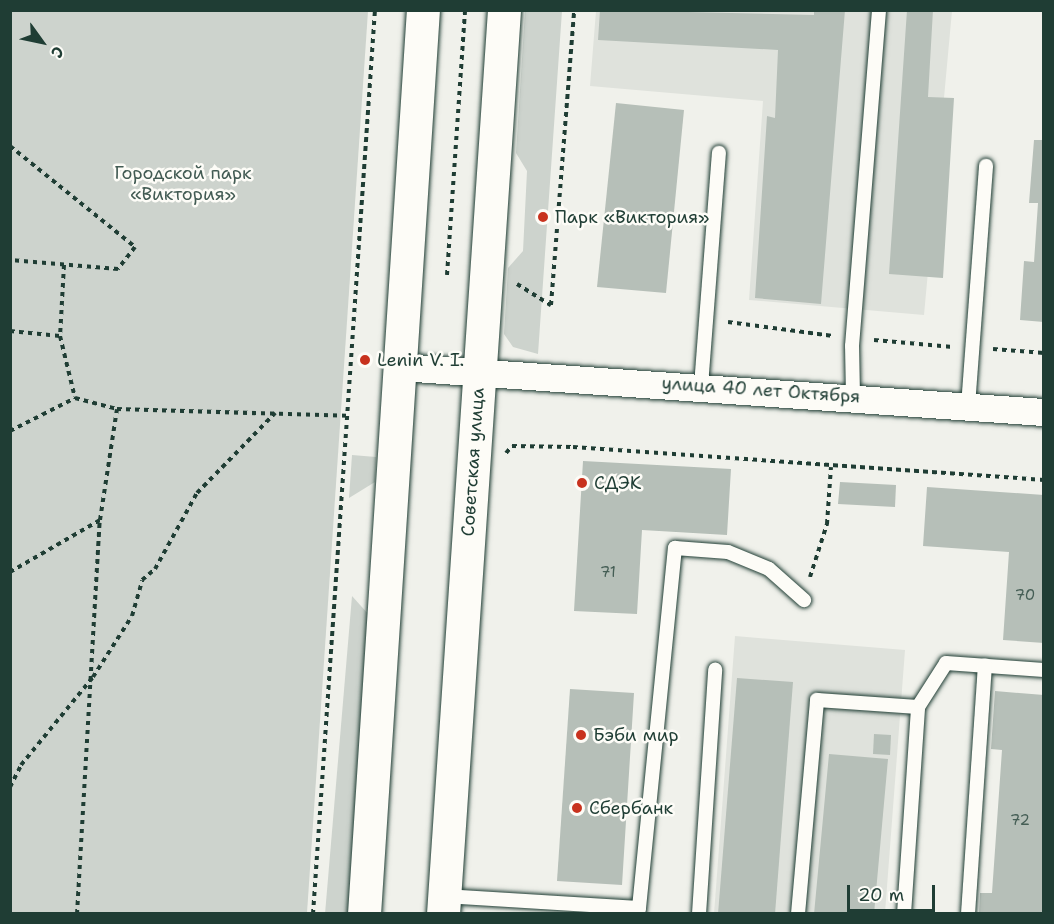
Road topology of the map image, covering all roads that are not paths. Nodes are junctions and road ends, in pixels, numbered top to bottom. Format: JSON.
{"nodes":[{"id":1,"x":423,"y":10,"type":"edge"},
{"id":2,"x":504,"y":10,"type":"edge"},
{"id":3,"x":879,"y":10,"type":"edge"},
{"id":4,"x":718,"y":153,"type":"dead end"},
{"id":5,"x":986,"y":166,"type":"dead end"},
{"id":6,"x":400,"y":367,"type":"junction"},
{"id":7,"x":479,"y":372,"type":"junction"},
{"id":8,"x":701,"y":386,"type":"junction"},
{"id":9,"x":853,"y":396,"type":"junction"},
{"id":10,"x":968,"y":406,"type":"junction"},
{"id":11,"x":1044,"y":412,"type":"edge"},
{"id":12,"x":804,"y":600,"type":"road end"},
{"id":13,"x":985,"y":666,"type":"junction"},
{"id":14,"x":715,"y":670,"type":"dead end"},
{"id":15,"x":1044,"y":670,"type":"edge"},
{"id":16,"x":918,"y":707,"type":"junction"},
{"id":17,"x":443,"y":905,"type":"edge"},
{"id":18,"x":638,"y":911,"type":"edge"},
{"id":19,"x":364,"y":914,"type":"edge"},
{"id":20,"x":699,"y":914,"type":"edge"},
{"id":21,"x":798,"y":914,"type":"edge"},
{"id":22,"x":904,"y":914,"type":"edge"},
{"id":23,"x":968,"y":914,"type":"edge"}],
"edges":[{"from":1,"to":6,"type":"main road"},
{"from":2,"to":7,"type":"main road","name":"Советская улица"},
{"from":3,"to":9,"type":"lane"},
{"from":4,"to":8,"type":"lane"},
{"from":5,"to":10,"type":"lane"},
{"from":6,"to":7,"type":"street","name":"улица 40 лет Октября"},
{"from":6,"to":19,"type":"main road"},
{"from":7,"to":8,"type":"street","name":"улица 40 лет Октября"},
{"from":7,"to":17,"type":"main road","name":"Советская улица"},
{"from":8,"to":9,"type":"street","name":"улица 40 лет Октября"},
{"from":9,"to":10,"type":"street","name":"улица 40 лет Октября"},
{"from":10,"to":11,"type":"street","name":"улица 40 лет Октября"},
{"from":12,"to":18,"type":"lane"},
{"from":13,"to":15,"type":"lane"},
{"from":13,"to":16,"type":"lane"},
{"from":13,"to":23,"type":"lane"},
{"from":14,"to":20,"type":"lane"},
{"from":16,"to":21,"type":"lane"},
{"from":16,"to":22,"type":"lane"},
{"from":17,"to":18,"type":"lane"}]}
